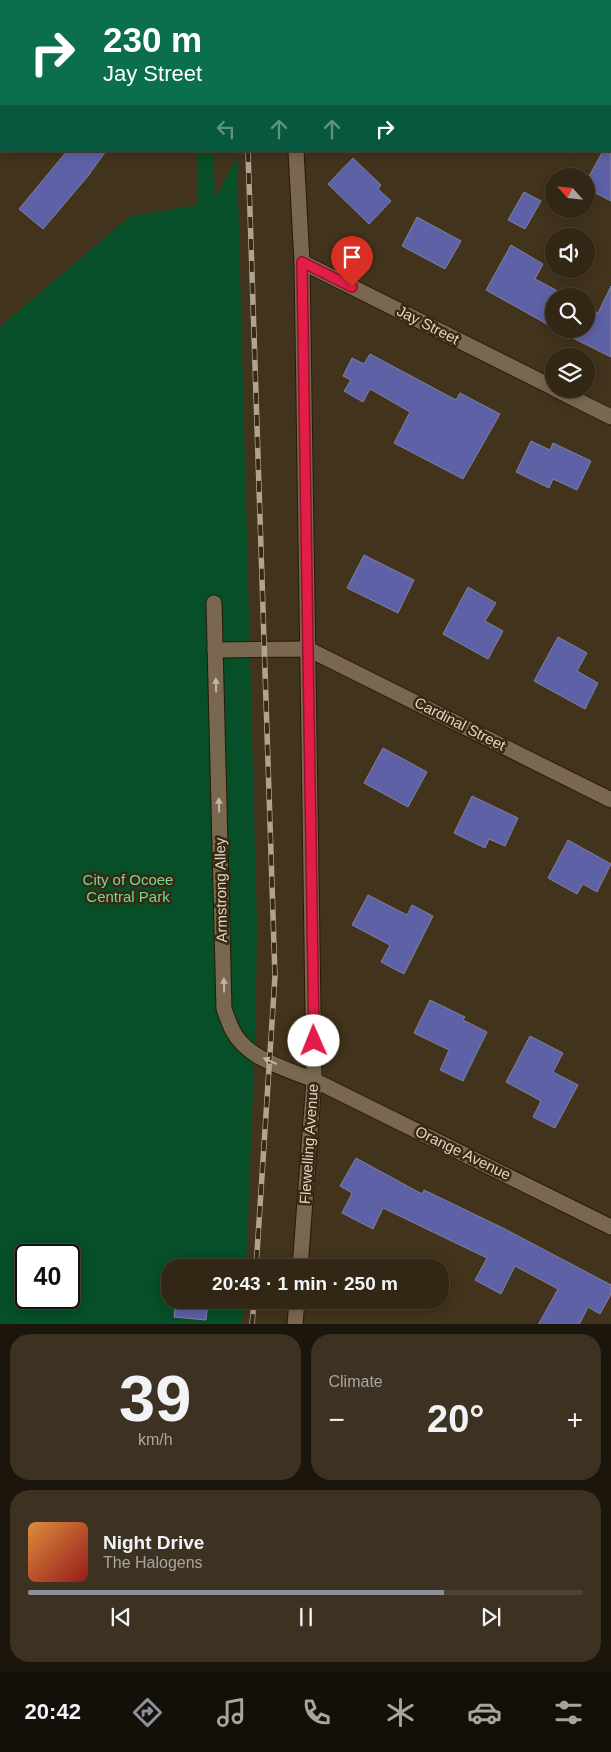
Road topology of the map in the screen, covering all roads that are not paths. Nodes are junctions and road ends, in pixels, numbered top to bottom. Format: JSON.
{"nodes":[{"id":1,"x":296,"y":152,"type":"edge"},
{"id":2,"x":302,"y":262,"type":"junction"},
{"id":3,"x":545,"y":384,"type":"edge"},
{"id":4,"x":574,"y":398,"type":"edge"},
{"id":5,"x":611,"y":417,"type":"edge"},
{"id":6,"x":214,"y":603,"type":"dead end"},
{"id":7,"x":308,"y":649,"type":"junction"},
{"id":8,"x":216,"y":650,"type":"junction"},
{"id":9,"x":611,"y":800,"type":"edge"},
{"id":10,"x":314,"y":1080,"type":"junction"},
{"id":11,"x":611,"y":1226,"type":"edge"},
{"id":12,"x":301,"y":1259,"type":"edge"},
{"id":13,"x":297,"y":1309,"type":"edge"},
{"id":14,"x":296,"y":1324,"type":"edge"}],
"edges":[{"from":1,"to":2,"type":"street","name":"Flewelling Avenue"},
{"from":2,"to":3,"type":"street","name":"Jay Street"},
{"from":2,"to":7,"type":"street","name":"Flewelling Avenue"},
{"from":4,"to":5,"type":"street","name":"Jay Street"},
{"from":6,"to":8,"type":"street","name":"Armstrong Alley"},
{"from":7,"to":8,"type":"street"},
{"from":7,"to":9,"type":"street","name":"Cardinal Street"},
{"from":7,"to":10,"type":"street","name":"Flewelling Avenue"},
{"from":10,"to":8,"type":"street","name":"Armstrong Alley","one_way":true},
{"from":10,"to":11,"type":"street","name":"Orange Avenue"},
{"from":10,"to":12,"type":"street","name":"Flewelling Avenue"},
{"from":13,"to":14,"type":"street"}]}
